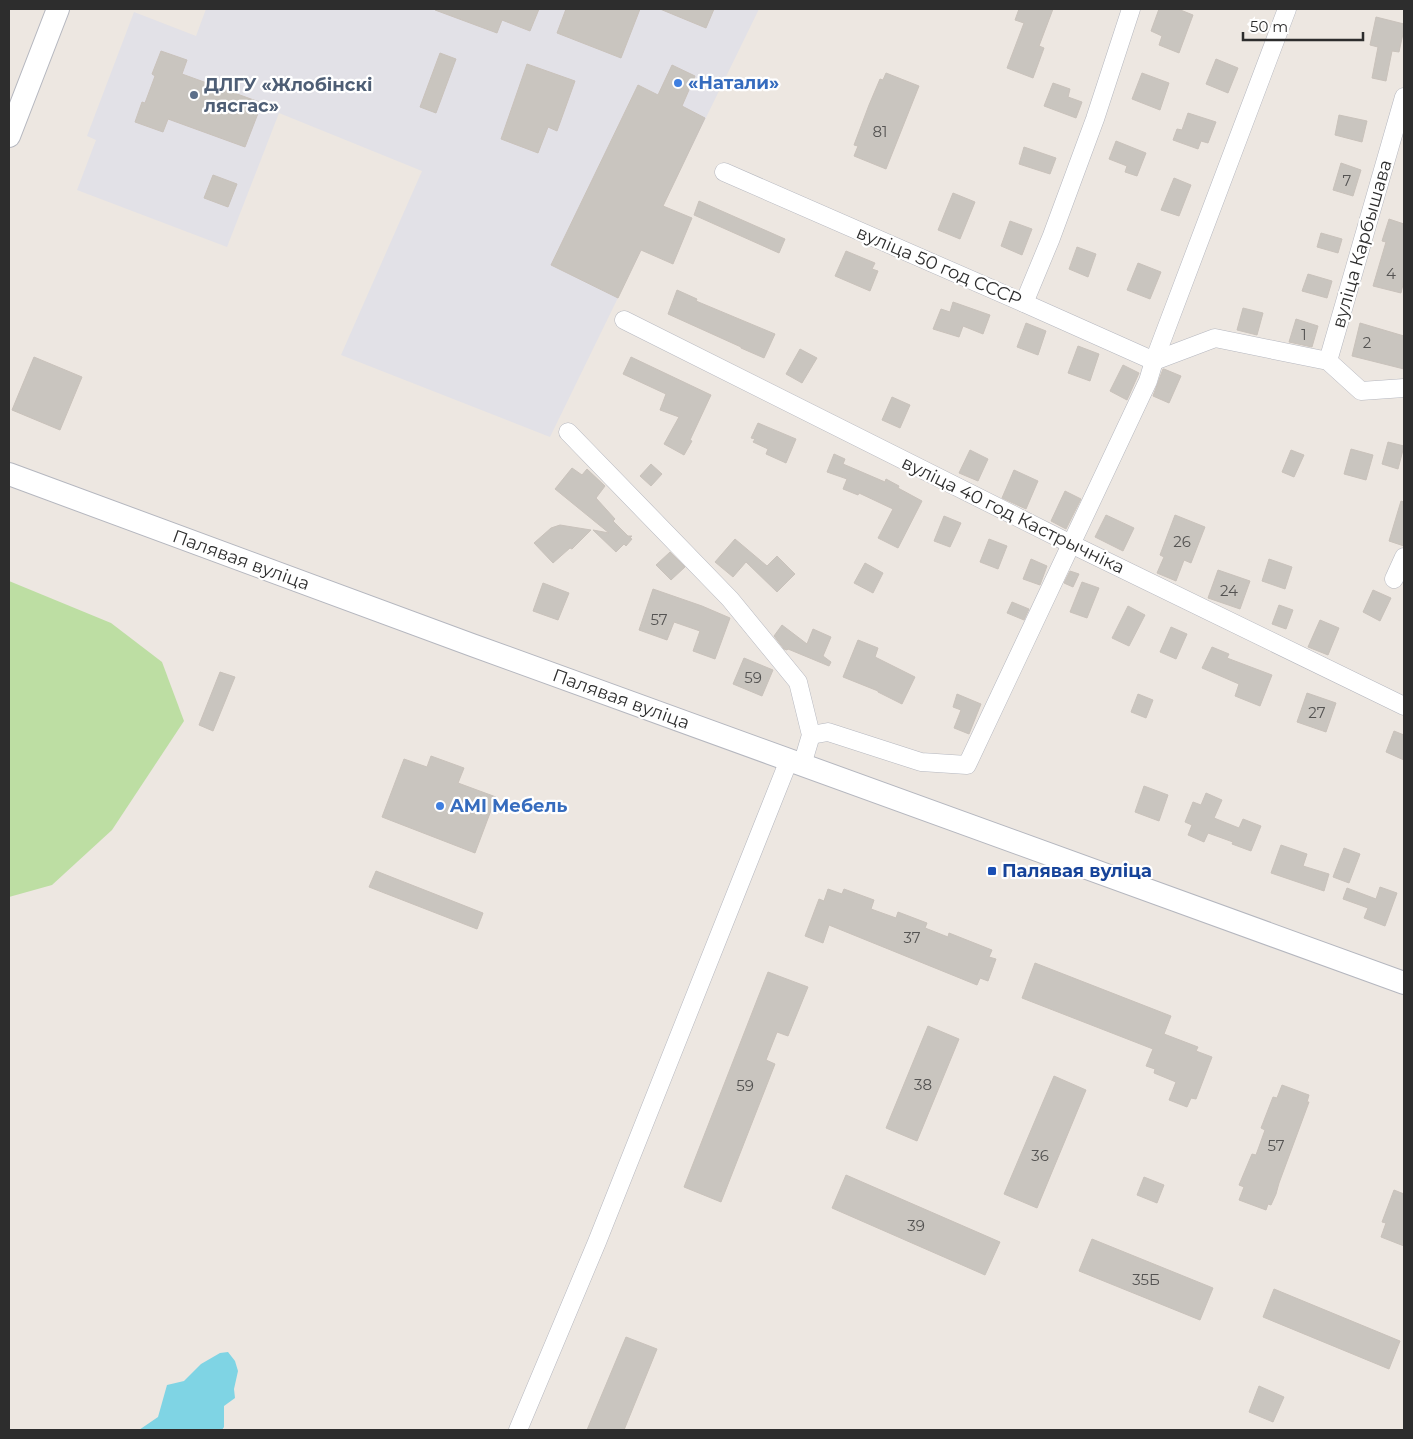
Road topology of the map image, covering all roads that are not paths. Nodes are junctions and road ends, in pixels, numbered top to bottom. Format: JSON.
{"nodes":[{"id":1,"x":58,"y":9,"type":"edge"},
{"id":2,"x":1131,"y":9,"type":"edge"},
{"id":3,"x":1287,"y":9,"type":"edge"},
{"id":4,"x":1404,"y":97,"type":"edge"},
{"id":5,"x":9,"y":136,"type":"edge"},
{"id":6,"x":724,"y":172,"type":"dead end"},
{"id":7,"x":1024,"y":303,"type":"junction"},
{"id":8,"x":624,"y":320,"type":"dead end"},
{"id":9,"x":1154,"y":361,"type":"junction"},
{"id":10,"x":1328,"y":361,"type":"junction"},
{"id":11,"x":1404,"y":388,"type":"edge"},
{"id":12,"x":568,"y":432,"type":"dead end"},
{"id":13,"x":9,"y":474,"type":"edge"},
{"id":14,"x":1071,"y":544,"type":"junction"},
{"id":15,"x":1404,"y":557,"type":"edge"},
{"id":16,"x":1394,"y":578,"type":"dead end"},
{"id":17,"x":1404,"y":706,"type":"edge"},
{"id":18,"x":811,"y":735,"type":"junction"},
{"id":19,"x":796,"y":763,"type":"junction"},
{"id":20,"x":1404,"y":983,"type":"edge"},
{"id":21,"x":518,"y":1430,"type":"edge"}],
"edges":[{"from":1,"to":5,"type":"street"},
{"from":2,"to":7,"type":"street"},
{"from":3,"to":9,"type":"street"},
{"from":4,"to":10,"type":"street","name":"вуліца Карбышава"},
{"from":6,"to":7,"type":"street","name":"вуліца 50 год СССР"},
{"from":7,"to":9,"type":"street","name":"вуліца 50 год СССР"},
{"from":8,"to":14,"type":"street","name":"вуліца 40 год Кастрычніка"},
{"from":9,"to":10,"type":"street"},
{"from":9,"to":14,"type":"street"},
{"from":10,"to":11,"type":"street"},
{"from":12,"to":18,"type":"street"},
{"from":13,"to":19,"type":"street","name":"Палявая вуліца"},
{"from":14,"to":17,"type":"street","name":"вуліца 40 год Кастрычніка"},
{"from":14,"to":18,"type":"street"},
{"from":15,"to":16,"type":"street"},
{"from":18,"to":19,"type":"street"},
{"from":19,"to":20,"type":"street","name":"Палявая вуліца"},
{"from":19,"to":21,"type":"street"}]}
